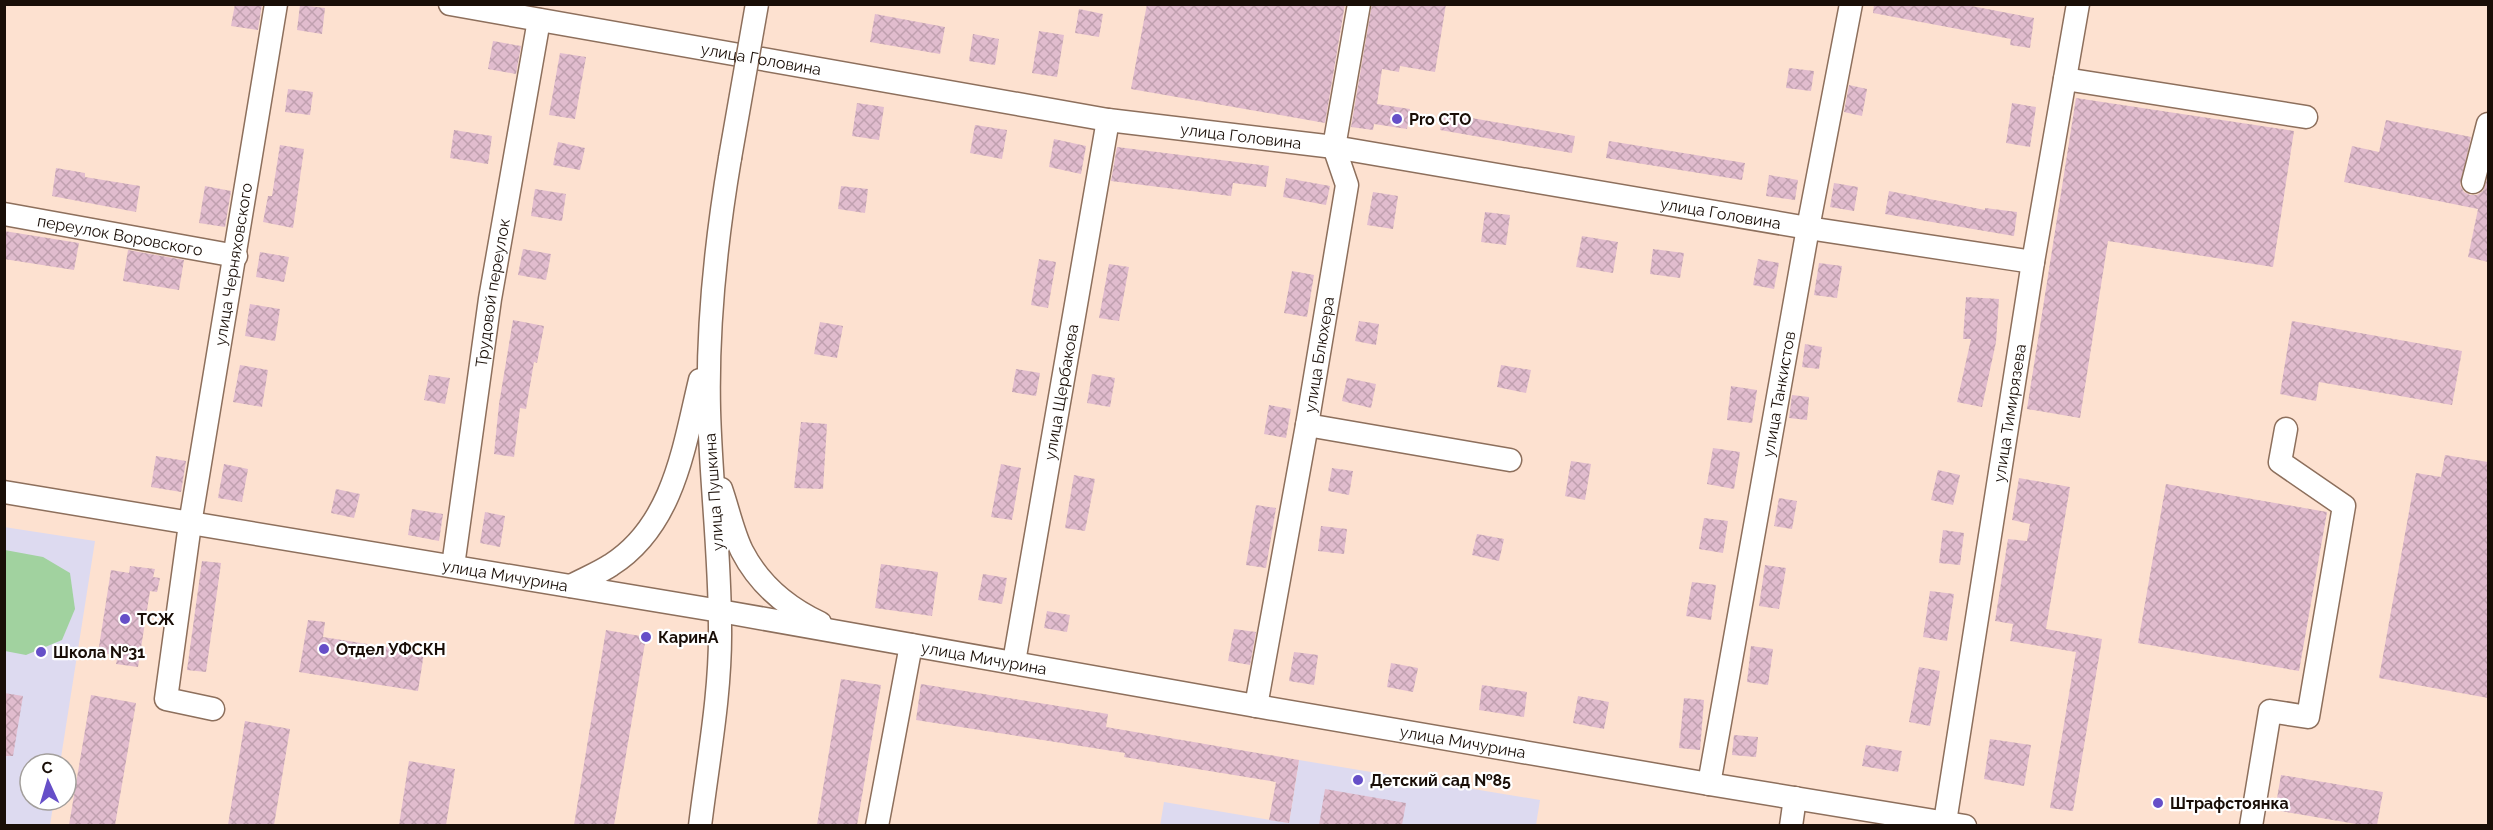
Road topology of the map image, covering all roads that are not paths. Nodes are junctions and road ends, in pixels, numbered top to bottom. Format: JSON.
{"nodes":[{"id":1,"x":276,"y":4,"type":"edge"},
{"id":2,"x":450,"y":4,"type":"edge"},
{"id":3,"x":757,"y":4,"type":"edge"},
{"id":4,"x":1359,"y":4,"type":"edge"},
{"id":5,"x":1851,"y":4,"type":"edge"},
{"id":6,"x":2078,"y":4,"type":"edge"},
{"id":7,"x":539,"y":20,"type":"junction"},
{"id":8,"x":2065,"y":79,"type":"junction"},
{"id":9,"x":2306,"y":117,"type":"dead end"},
{"id":10,"x":1108,"y":120,"type":"junction"},
{"id":11,"x":2488,"y":124,"type":"edge"},
{"id":12,"x":1334,"y":147,"type":"junction"},
{"id":13,"x":2473,"y":182,"type":"dead end"},
{"id":14,"x":4,"y":214,"type":"edge"},
{"id":15,"x":1808,"y":228,"type":"junction"},
{"id":16,"x":236,"y":256,"type":"junction"},
{"id":17,"x":2033,"y":262,"type":"junction"},
{"id":18,"x":709,"y":347,"type":"junction"},
{"id":19,"x":1307,"y":425,"type":"junction"},
{"id":20,"x":2286,"y":429,"type":"dead end"},
{"id":21,"x":711,"y":456,"type":"junction"},
{"id":22,"x":1510,"y":460,"type":"dead end"},
{"id":23,"x":4,"y":492,"type":"edge"},
{"id":24,"x":190,"y":524,"type":"junction"},
{"id":25,"x":453,"y":566,"type":"junction"},
{"id":26,"x":571,"y":586,"type":"junction"},
{"id":27,"x":720,"y":610,"type":"junction"},
{"id":28,"x":843,"y":634,"type":"junction"},
{"id":29,"x":911,"y":645,"type":"junction"},
{"id":30,"x":1014,"y":662,"type":"junction"},
{"id":31,"x":1256,"y":706,"type":"junction"},
{"id":32,"x":213,"y":709,"type":"dead end"},
{"id":33,"x":1709,"y":784,"type":"junction"},
{"id":34,"x":1795,"y":798,"type":"junction"},
{"id":35,"x":1955,"y":824,"type":"edge"},
{"id":36,"x":700,"y":825,"type":"edge"},
{"id":37,"x":877,"y":825,"type":"edge"},
{"id":38,"x":1791,"y":825,"type":"edge"},
{"id":39,"x":2251,"y":825,"type":"edge"}],
"edges":[{"from":1,"to":16,"type":"street","name":"улица Черняховского"},
{"from":2,"to":7,"type":"street","name":"улица Головина"},
{"from":3,"to":18,"type":"street","name":"улица Пушкина","bridge":true},
{"from":4,"to":12,"type":"street","name":"улица Блюхера"},
{"from":5,"to":15,"type":"street","name":"улица Танкистов"},
{"from":6,"to":8,"type":"street","name":"улица Тимирязева"},
{"from":7,"to":10,"type":"street","name":"улица Головина"},
{"from":7,"to":25,"type":"street","name":"Трудовой переулок"},
{"from":8,"to":9,"type":"street"},
{"from":8,"to":17,"type":"street","name":"улица Тимирязева"},
{"from":10,"to":12,"type":"street","name":"улица Головина"},
{"from":10,"to":30,"type":"street","name":"улица Щербакова"},
{"from":11,"to":13,"type":"street"},
{"from":12,"to":15,"type":"street","name":"улица Головина"},
{"from":12,"to":19,"type":"street","name":"улица Блюхера"},
{"from":14,"to":16,"type":"street","name":"переулок Воровского"},
{"from":15,"to":17,"type":"street","name":"улица Головина"},
{"from":15,"to":33,"type":"street","name":"улица Танкистов"},
{"from":16,"to":24,"type":"street","name":"улица Черняховского"},
{"from":17,"to":35,"type":"street","name":"улица Тимирязева"},
{"from":18,"to":21,"type":"street","name":"улица Пушкина"},
{"from":18,"to":26,"type":"street"},
{"from":19,"to":22,"type":"street"},
{"from":19,"to":31,"type":"street","name":"улица Блюхера"},
{"from":20,"to":39,"type":"street"},
{"from":21,"to":27,"type":"street","name":"улица Пушкина"},
{"from":21,"to":28,"type":"street"},
{"from":23,"to":24,"type":"street","name":"улица Мичурина"},
{"from":24,"to":25,"type":"street","name":"улица Мичурина"},
{"from":24,"to":32,"type":"street","name":"улица Черняховского"},
{"from":25,"to":26,"type":"street","name":"улица Мичурина"},
{"from":26,"to":27,"type":"street","name":"улица Мичурина"},
{"from":27,"to":28,"type":"street","name":"улица Мичурина"},
{"from":27,"to":36,"type":"street","name":"улица Пушкина"},
{"from":28,"to":29,"type":"street","name":"улица Мичурина"},
{"from":29,"to":30,"type":"street","name":"улица Мичурина"},
{"from":29,"to":37,"type":"street"},
{"from":30,"to":31,"type":"street","name":"улица Мичурина"},
{"from":31,"to":33,"type":"street","name":"улица Мичурина"},
{"from":33,"to":34,"type":"street","name":"улица Мичурина"},
{"from":34,"to":35,"type":"street","name":"улица Мичурина"},
{"from":34,"to":38,"type":"street"}]}
